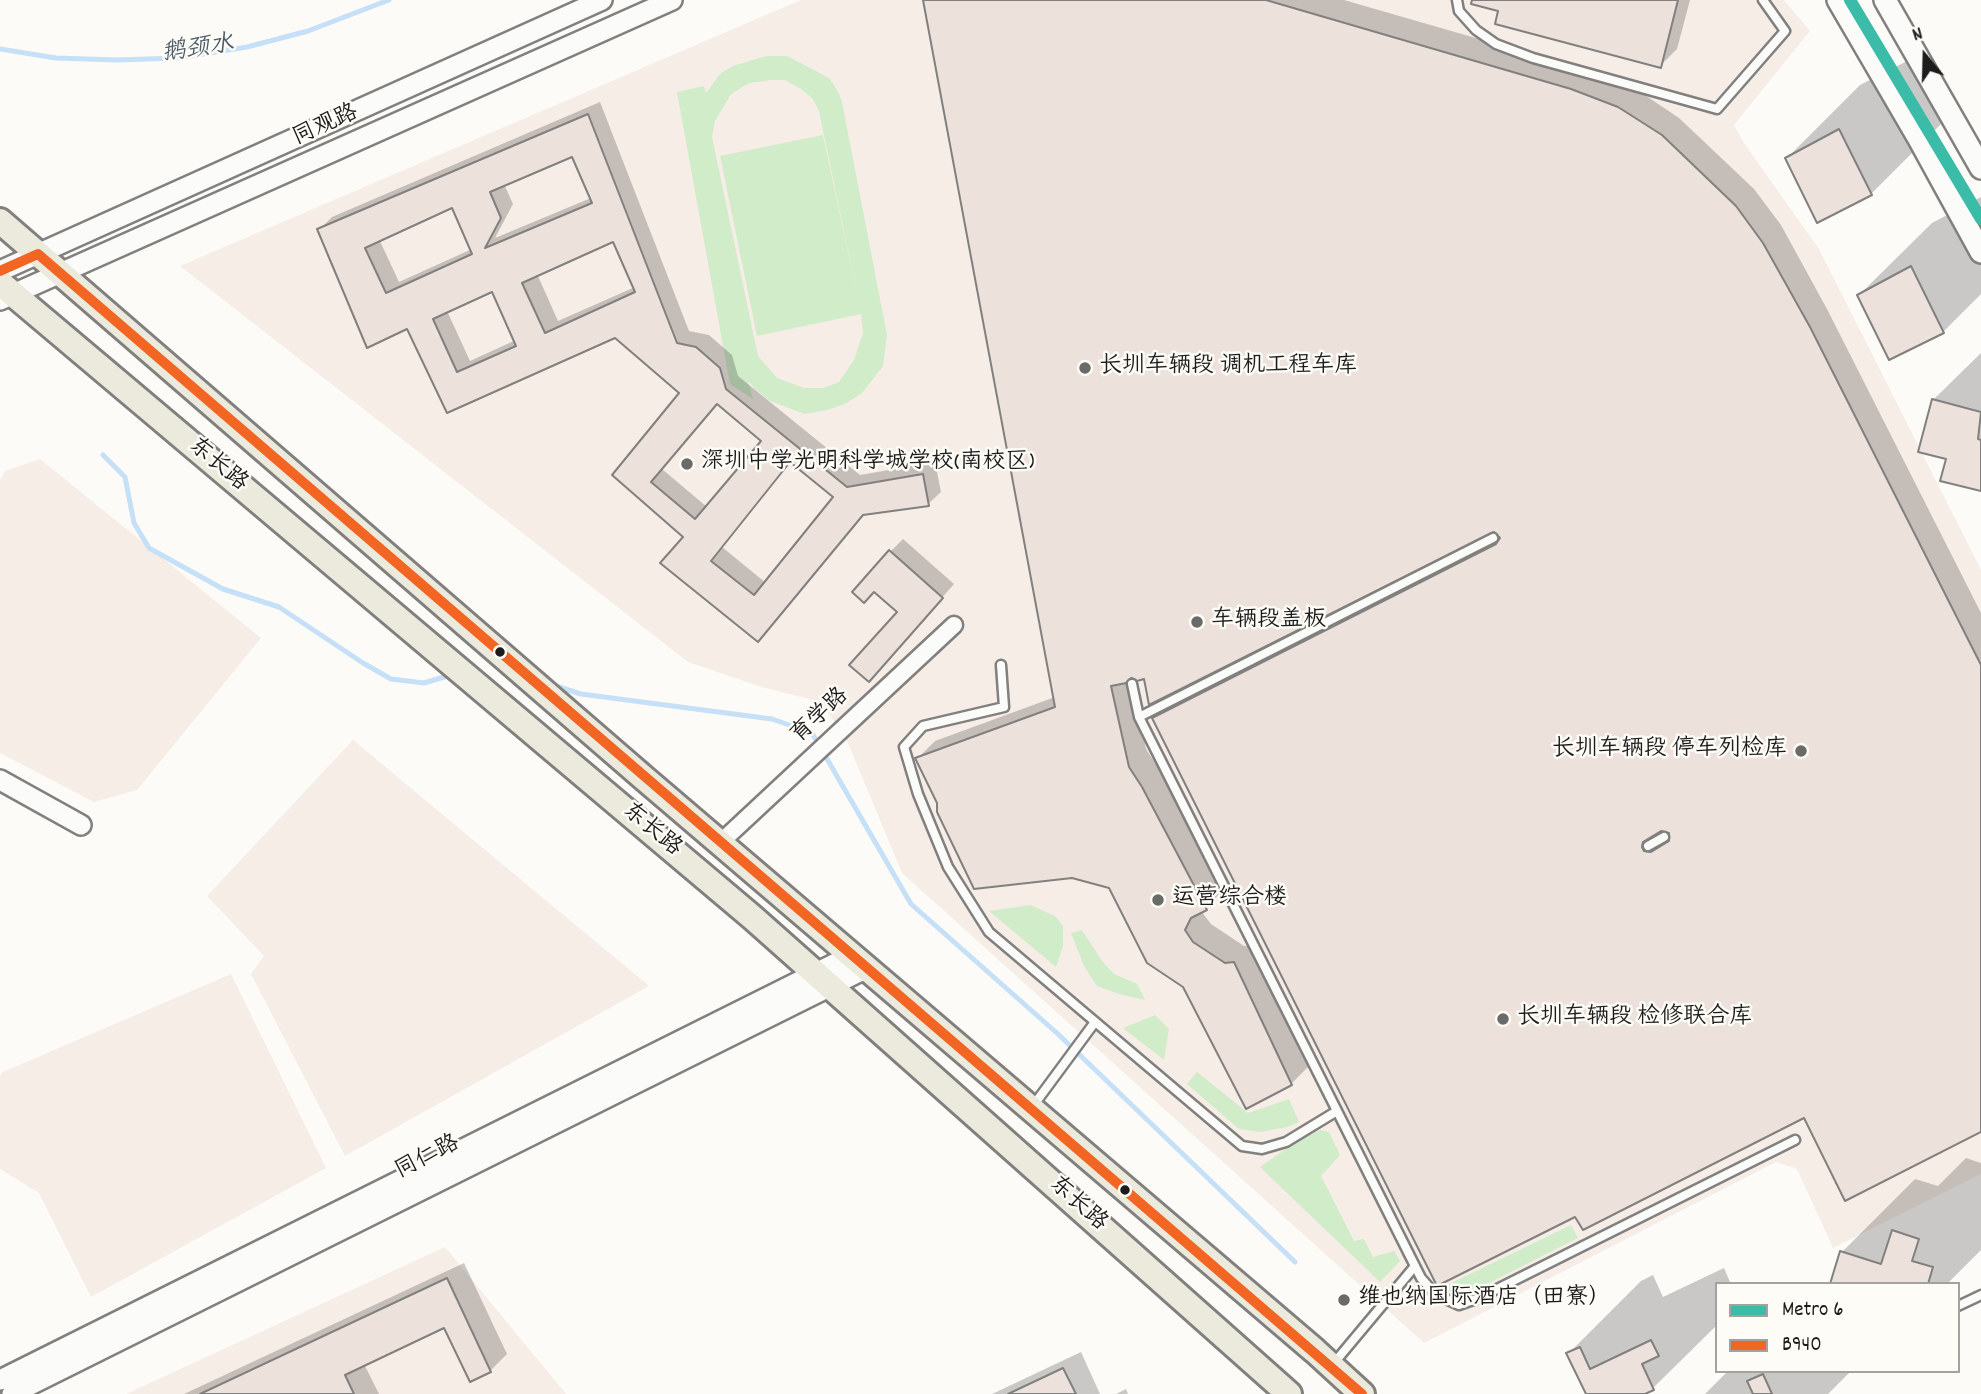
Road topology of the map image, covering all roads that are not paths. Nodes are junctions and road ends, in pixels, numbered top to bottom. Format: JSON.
{"nodes":[{"id":1,"x":672,"y":0,"type":"edge"},
{"id":2,"x":1457,"y":0,"type":"edge"},
{"id":3,"x":1763,"y":0,"type":"edge"},
{"id":4,"x":1838,"y":0,"type":"edge"},
{"id":5,"x":1885,"y":0,"type":"edge"},
{"id":6,"x":595,"y":3,"type":"edge"},
{"id":7,"x":1981,"y":168,"type":"edge"},
{"id":8,"x":0,"y":221,"type":"edge"},
{"id":9,"x":1981,"y":252,"type":"edge"},
{"id":10,"x":38,"y":254,"type":"junction"},
{"id":11,"x":0,"y":271,"type":"edge"},
{"id":12,"x":60,"y":273,"type":"junction"},
{"id":13,"x":4,"y":292,"type":"edge"},
{"id":14,"x":1493,"y":538,"type":"dead end"},
{"id":15,"x":954,"y":625,"type":"dead end"},
{"id":16,"x":1001,"y":665,"type":"dead end"},
{"id":17,"x":1132,"y":684,"type":"dead end"},
{"id":18,"x":1139,"y":717,"type":"junction"},
{"id":19,"x":0,"y":780,"type":"edge"},
{"id":20,"x":81,"y":825,"type":"dead end"},
{"id":21,"x":1664,"y":837,"type":"dead end"},
{"id":22,"x":720,"y":843,"type":"junction"},
{"id":23,"x":1648,"y":846,"type":"dead end"},
{"id":24,"x":859,"y":962,"type":"junction"},
{"id":25,"x":824,"y":980,"type":"junction"},
{"id":26,"x":1096,"y":1022,"type":"junction"},
{"id":27,"x":1031,"y":1109,"type":"junction"},
{"id":28,"x":1337,"y":1111,"type":"junction"},
{"id":29,"x":1795,"y":1140,"type":"dead end"},
{"id":30,"x":1415,"y":1266,"type":"junction"},
{"id":31,"x":1981,"y":1295,"type":"edge"},
{"id":32,"x":1960,"y":1305,"type":"edge"},
{"id":33,"x":1332,"y":1366,"type":"junction"},
{"id":34,"x":10,"y":1387,"type":"edge"},
{"id":35,"x":1289,"y":1394,"type":"edge"},
{"id":36,"x":1362,"y":1394,"type":"edge"}],
"edges":[{"from":1,"to":12,"type":"street","name":"同观路"},
{"from":2,"to":3,"type":"lane"},
{"from":4,"to":9,"type":"main road"},
{"from":5,"to":7,"type":"main road"},
{"from":6,"to":10,"type":"street","name":"同观路"},
{"from":8,"to":10,"type":"main road","name":"东长路"},
{"from":10,"to":11,"type":"street","name":"同观路"},
{"from":10,"to":12,"type":"main road","name":"东长路"},
{"from":12,"to":13,"type":"street","name":"同观路"},
{"from":12,"to":22,"type":"main road","name":"东长路"},
{"from":13,"to":25,"type":"main road","name":"东长路"},
{"from":14,"to":18,"type":"lane"},
{"from":15,"to":22,"type":"street","name":"育学路"},
{"from":16,"to":26,"type":"lane"},
{"from":17,"to":18,"type":"lane"},
{"from":18,"to":28,"type":"lane"},
{"from":19,"to":20,"type":"street"},
{"from":21,"to":23,"type":"lane"},
{"from":22,"to":24,"type":"main road","name":"东长路"},
{"from":24,"to":25,"type":"street","name":"同仁路"},
{"from":24,"to":27,"type":"main road","name":"东长路"},
{"from":25,"to":34,"type":"street","name":"同仁路"},
{"from":25,"to":35,"type":"main road","name":"东长路"},
{"from":26,"to":27,"type":"lane"},
{"from":26,"to":28,"type":"lane"},
{"from":27,"to":33,"type":"main road","name":"东长路"},
{"from":28,"to":30,"type":"lane"},
{"from":29,"to":30,"type":"lane"},
{"from":30,"to":33,"type":"lane"},
{"from":31,"to":32,"type":"lane"},
{"from":33,"to":36,"type":"main road","name":"东长路"}]}
